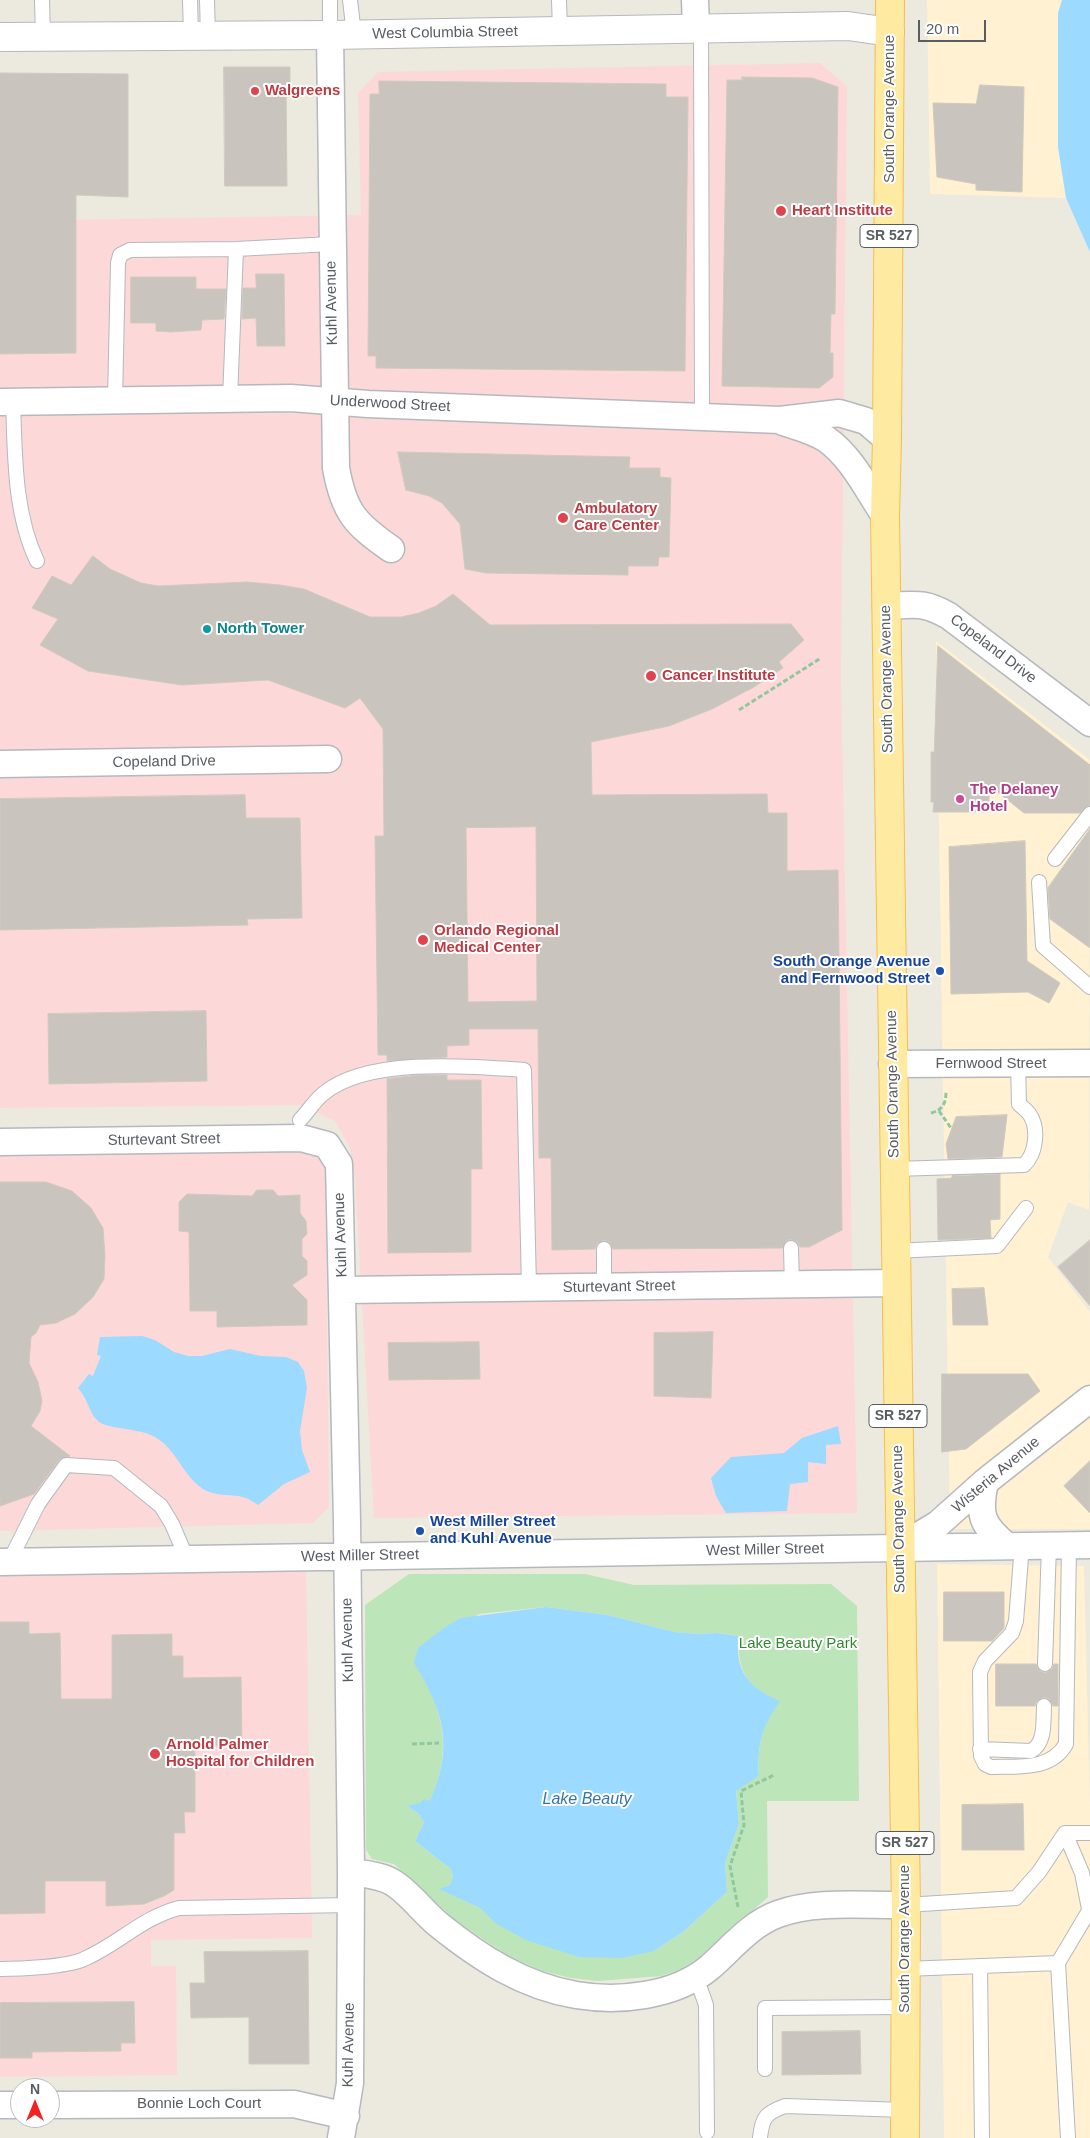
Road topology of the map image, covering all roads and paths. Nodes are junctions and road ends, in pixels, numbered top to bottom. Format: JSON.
{"nodes":[{"id":1,"x":42,"y":0,"type":"edge"},
{"id":2,"x":190,"y":0,"type":"edge"},
{"id":3,"x":207,"y":0,"type":"edge"},
{"id":4,"x":330,"y":0,"type":"edge"},
{"id":5,"x":350,"y":0,"type":"edge"},
{"id":6,"x":558,"y":0,"type":"edge"},
{"id":7,"x":695,"y":0,"type":"edge"},
{"id":8,"x":890,"y":0,"type":"edge"},
{"id":9,"x":698,"y":28,"type":"junction"},
{"id":10,"x":560,"y":30,"type":"junction"},
{"id":11,"x":890,"y":32,"type":"junction"},
{"id":12,"x":342,"y":34,"type":"junction"},
{"id":13,"x":200,"y":35,"type":"junction"},
{"id":14,"x":43,"y":36,"type":"junction"},
{"id":15,"x":0,"y":37,"type":"edge"},
{"id":16,"x":331,"y":244,"type":"junction"},
{"id":17,"x":236,"y":249,"type":"junction"},
{"id":18,"x":230,"y":399,"type":"junction"},
{"id":19,"x":115,"y":400,"type":"junction"},
{"id":20,"x":7,"y":402,"type":"edge"},
{"id":21,"x":333,"y":402,"type":"junction"},
{"id":22,"x":702,"y":417,"type":"junction"},
{"id":23,"x":780,"y":420,"type":"junction"},
{"id":24,"x":887,"y":439,"type":"junction"},
{"id":25,"x":885,"y":516,"type":"junction"},
{"id":26,"x":391,"y":549,"type":"dead end"},
{"id":27,"x":38,"y":561,"type":"dead end"},
{"id":28,"x":886,"y":606,"type":"junction"},
{"id":29,"x":821,"y":658,"type":"dead end"},
{"id":30,"x":739,"y":710,"type":"dead end"},
{"id":31,"x":1090,"y":723,"type":"edge"},
{"id":32,"x":328,"y":760,"type":"dead end"},
{"id":33,"x":0,"y":764,"type":"edge"},
{"id":34,"x":1090,"y":814,"type":"edge"},
{"id":35,"x":1055,"y":859,"type":"dead end"},
{"id":36,"x":1039,"y":882,"type":"dead end"},
{"id":37,"x":1090,"y":987,"type":"edge"},
{"id":38,"x":1018,"y":1063,"type":"junction"},
{"id":39,"x":1090,"y":1063,"type":"edge"},
{"id":40,"x":892,"y":1064,"type":"junction"},
{"id":41,"x":946,"y":1092,"type":"dead end"},
{"id":42,"x":939,"y":1110,"type":"junction"},
{"id":43,"x":931,"y":1113,"type":"dead end"},
{"id":44,"x":300,"y":1120,"type":"dead end"},
{"id":45,"x":951,"y":1128,"type":"dead end"},
{"id":46,"x":0,"y":1142,"type":"edge"},
{"id":47,"x":327,"y":1144,"type":"joint"},
{"id":48,"x":894,"y":1169,"type":"junction"},
{"id":49,"x":1026,"y":1208,"type":"dead end"},
{"id":50,"x":791,"y":1248,"type":"dead end"},
{"id":51,"x":604,"y":1250,"type":"dead end"},
{"id":52,"x":895,"y":1251,"type":"junction"},
{"id":53,"x":896,"y":1283,"type":"junction"},
{"id":54,"x":792,"y":1285,"type":"junction"},
{"id":55,"x":604,"y":1286,"type":"junction"},
{"id":56,"x":529,"y":1288,"type":"junction"},
{"id":57,"x":343,"y":1290,"type":"junction"},
{"id":58,"x":1089,"y":1400,"type":"edge"},
{"id":59,"x":985,"y":1482,"type":"junction"},
{"id":60,"x":1069,"y":1545,"type":"edge"},
{"id":61,"x":1014,"y":1546,"type":"junction"},
{"id":62,"x":900,"y":1548,"type":"junction"},
{"id":63,"x":348,"y":1556,"type":"junction"},
{"id":64,"x":186,"y":1559,"type":"junction"},
{"id":65,"x":5,"y":1562,"type":"edge"},
{"id":66,"x":1045,"y":1664,"type":"dead end"},
{"id":67,"x":1044,"y":1706,"type":"dead end"},
{"id":68,"x":439,"y":1743,"type":"dead end"},
{"id":69,"x":412,"y":1744,"type":"dead end"},
{"id":70,"x":980,"y":1749,"type":"junction"},
{"id":71,"x":774,"y":1775,"type":"dead end"},
{"id":72,"x":1090,"y":1833,"type":"edge"},
{"id":73,"x":1065,"y":1834,"type":"junction"},
{"id":74,"x":351,"y":1872,"type":"junction"},
{"id":75,"x":351,"y":1905,"type":"junction"},
{"id":76,"x":906,"y":1905,"type":"junction"},
{"id":77,"x":738,"y":1907,"type":"dead end"},
{"id":78,"x":1090,"y":1909,"type":"edge"},
{"id":79,"x":1058,"y":1963,"type":"junction"},
{"id":80,"x":980,"y":1966,"type":"junction"},
{"id":81,"x":0,"y":1969,"type":"edge"},
{"id":82,"x":905,"y":1969,"type":"junction"},
{"id":83,"x":696,"y":1976,"type":"junction"},
{"id":84,"x":905,"y":2008,"type":"junction"},
{"id":85,"x":765,"y":2069,"type":"dead end"},
{"id":86,"x":60,"y":2105,"type":"edge"},
{"id":87,"x":905,"y":2110,"type":"junction"},
{"id":88,"x":344,"y":2127,"type":"edge"},
{"id":89,"x":707,"y":2132,"type":"dead end"},
{"id":90,"x":760,"y":2138,"type":"edge"},
{"id":91,"x":905,"y":2138,"type":"edge"},
{"id":92,"x":982,"y":2138,"type":"edge"},
{"id":93,"x":1068,"y":2138,"type":"edge"}],
"edges":[{"from":1,"to":14,"type":"lane"},
{"from":2,"to":13,"type":"lane"},
{"from":3,"to":13,"type":"lane"},
{"from":4,"to":12,"type":"lane"},
{"from":5,"to":12,"type":"lane"},
{"from":6,"to":10,"type":"lane"},
{"from":7,"to":9,"type":"street"},
{"from":8,"to":11,"type":"main road","name":"South Orange Avenue","number":"SR 527"},
{"from":9,"to":10,"type":"street","name":"West Columbia Street"},
{"from":9,"to":11,"type":"street","name":"West Columbia Street"},
{"from":9,"to":22,"type":"lane"},
{"from":10,"to":12,"type":"street","name":"West Columbia Street"},
{"from":11,"to":24,"type":"main road","name":"South Orange Avenue","number":"SR 527"},
{"from":12,"to":13,"type":"street","name":"West Columbia Street"},
{"from":12,"to":16,"type":"street","name":"Kuhl Avenue"},
{"from":13,"to":14,"type":"street","name":"West Columbia Street"},
{"from":14,"to":15,"type":"street","name":"West Columbia Street"},
{"from":16,"to":17,"type":"lane"},
{"from":16,"to":21,"type":"street","name":"Kuhl Avenue"},
{"from":17,"to":18,"type":"lane"},
{"from":17,"to":19,"type":"lane"},
{"from":18,"to":19,"type":"street","name":"Underwood Street"},
{"from":18,"to":21,"type":"street","name":"Underwood Street"},
{"from":19,"to":20,"type":"street","name":"Underwood Street"},
{"from":20,"to":27,"type":"lane"},
{"from":21,"to":22,"type":"street","name":"Underwood Street"},
{"from":21,"to":26,"type":"street","name":"Kuhl Avenue"},
{"from":22,"to":23,"type":"street","name":"Underwood Street"},
{"from":23,"to":24,"type":"street","name":"Underwood Street"},
{"from":23,"to":25,"type":"street","name":"Underwood Street"},
{"from":24,"to":25,"type":"main road","name":"South Orange Avenue","number":"SR 527"},
{"from":25,"to":28,"type":"main road","name":"South Orange Avenue","number":"SR 527"},
{"from":28,"to":31,"type":"street","name":"Copeland Drive"},
{"from":28,"to":40,"type":"main road","name":"South Orange Avenue","number":"SR 527"},
{"from":29,"to":30,"type":"path"},
{"from":32,"to":33,"type":"street","name":"Copeland Drive"},
{"from":34,"to":35,"type":"lane"},
{"from":36,"to":37,"type":"lane"},
{"from":38,"to":39,"type":"street","name":"Fernwood Street"},
{"from":38,"to":40,"type":"street","name":"Fernwood Street"},
{"from":38,"to":48,"type":"lane"},
{"from":40,"to":48,"type":"main road","name":"South Orange Avenue","number":"SR 527"},
{"from":41,"to":42,"type":"path"},
{"from":42,"to":43,"type":"path"},
{"from":42,"to":45,"type":"path"},
{"from":44,"to":56,"type":"lane"},
{"from":46,"to":47,"type":"street","name":"Sturtevant Street"},
{"from":47,"to":57,"type":"street","name":"Kuhl Avenue"},
{"from":48,"to":52,"type":"main road","name":"South Orange Avenue","number":"SR 527"},
{"from":49,"to":52,"type":"lane"},
{"from":50,"to":54,"type":"lane"},
{"from":51,"to":55,"type":"lane"},
{"from":52,"to":53,"type":"main road","name":"South Orange Avenue","number":"SR 527"},
{"from":53,"to":54,"type":"street","name":"Sturtevant Street"},
{"from":53,"to":62,"type":"main road","name":"South Orange Avenue","number":"SR 527"},
{"from":54,"to":55,"type":"street","name":"Sturtevant Street"},
{"from":55,"to":56,"type":"street","name":"Sturtevant Street"},
{"from":56,"to":57,"type":"street","name":"Sturtevant Street"},
{"from":57,"to":63,"type":"street","name":"Kuhl Avenue"},
{"from":58,"to":59,"type":"street","name":"Wisteria Avenue"},
{"from":59,"to":61,"type":"street"},
{"from":59,"to":62,"type":"street","name":"Wisteria Avenue"},
{"from":60,"to":61,"type":"street","name":"West Miller Street"},
{"from":60,"to":66,"type":"lane"},
{"from":60,"to":70,"type":"lane"},
{"from":61,"to":62,"type":"street","name":"West Miller Street"},
{"from":61,"to":70,"type":"lane"},
{"from":62,"to":63,"type":"street","name":"West Miller Street"},
{"from":62,"to":76,"type":"main road","name":"South Orange Avenue","number":"SR 527"},
{"from":63,"to":64,"type":"street","name":"West Miller Street"},
{"from":63,"to":74,"type":"street","name":"Kuhl Avenue"},
{"from":64,"to":65,"type":"street","name":"West Miller Street"},
{"from":64,"to":65,"type":"lane"},
{"from":67,"to":70,"type":"lane"},
{"from":68,"to":69,"type":"path"},
{"from":71,"to":77,"type":"path"},
{"from":72,"to":73,"type":"lane"},
{"from":73,"to":76,"type":"lane"},
{"from":73,"to":78,"type":"lane"},
{"from":74,"to":75,"type":"street","name":"Kuhl Avenue"},
{"from":74,"to":83,"type":"street"},
{"from":75,"to":81,"type":"lane"},
{"from":75,"to":88,"type":"street","name":"Kuhl Avenue"},
{"from":76,"to":82,"type":"main road","name":"South Orange Avenue","number":"SR 527"},
{"from":76,"to":83,"type":"street"},
{"from":78,"to":79,"type":"lane"},
{"from":79,"to":80,"type":"lane"},
{"from":79,"to":93,"type":"lane"},
{"from":80,"to":82,"type":"lane"},
{"from":80,"to":92,"type":"lane"},
{"from":82,"to":84,"type":"main road","name":"South Orange Avenue","number":"SR 527"},
{"from":83,"to":89,"type":"lane"},
{"from":84,"to":85,"type":"lane"},
{"from":84,"to":87,"type":"main road","name":"South Orange Avenue","number":"SR 527"},
{"from":86,"to":88,"type":"street","name":"Bonnie Loch Court"},
{"from":87,"to":90,"type":"lane"},
{"from":87,"to":91,"type":"main road","name":"South Orange Avenue","number":"SR 527"}]}
